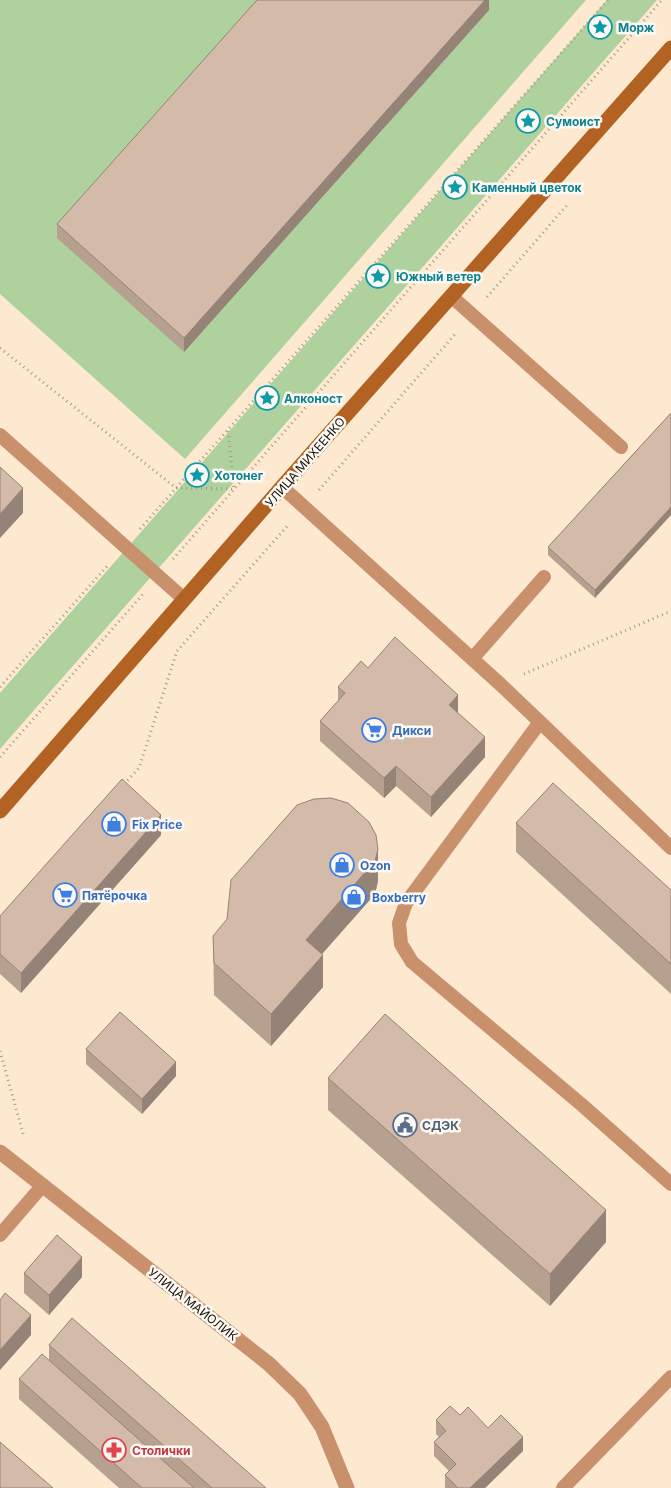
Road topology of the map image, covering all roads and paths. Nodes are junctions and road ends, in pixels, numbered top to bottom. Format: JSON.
{"nodes":[{"id":1,"x":608,"y":0,"type":"edge"},
{"id":2,"x":662,"y":0,"type":"edge"},
{"id":3,"x":671,"y":48,"type":"edge"},
{"id":4,"x":451,"y":296,"type":"junction"},
{"id":5,"x":0,"y":348,"type":"edge"},
{"id":6,"x":228,"y":430,"type":"junction"},
{"id":7,"x":0,"y":435,"type":"edge"},
{"id":8,"x":621,"y":447,"type":"dead end"},
{"id":9,"x":282,"y":487,"type":"junction"},
{"id":10,"x":176,"y":488,"type":"junction"},
{"id":11,"x":234,"y":489,"type":"junction"},
{"id":12,"x":124,"y":547,"type":"junction"},
{"id":13,"x":158,"y":577,"type":"junction"},
{"id":14,"x":544,"y":577,"type":"dead end"},
{"id":15,"x":184,"y":599,"type":"junction"},
{"id":16,"x":671,"y":611,"type":"edge"},
{"id":17,"x":472,"y":659,"type":"junction"},
{"id":18,"x":500,"y":684,"type":"junction"},
{"id":19,"x":0,"y":687,"type":"edge"},
{"id":20,"x":540,"y":722,"type":"junction"},
{"id":21,"x":0,"y":757,"type":"edge"},
{"id":22,"x":0,"y":811,"type":"edge"},
{"id":23,"x":671,"y":848,"type":"edge"},
{"id":24,"x":0,"y":1051,"type":"edge"},
{"id":25,"x":24,"y":1137,"type":"dead end"},
{"id":26,"x":0,"y":1152,"type":"edge"},
{"id":27,"x":671,"y":1184,"type":"edge"},
{"id":28,"x":44,"y":1185,"type":"junction"},
{"id":29,"x":0,"y":1235,"type":"edge"},
{"id":30,"x":671,"y":1377,"type":"edge"},
{"id":31,"x":666,"y":1389,"type":"edge"},
{"id":32,"x":347,"y":1488,"type":"edge"},
{"id":33,"x":563,"y":1488,"type":"edge"}],
"edges":[{"from":1,"to":6,"type":"path"},
{"from":2,"to":11,"type":"path"},
{"from":3,"to":4,"type":"street","name":"УЛИЦА МИХЕЕНКО"},
{"from":4,"to":8,"type":"lane"},
{"from":4,"to":9,"type":"street","name":"УЛИЦА МИХЕЕНКО"},
{"from":5,"to":10,"type":"path"},
{"from":6,"to":10,"type":"path"},
{"from":6,"to":11,"type":"path"},
{"from":7,"to":12,"type":"lane"},
{"from":9,"to":15,"type":"street","name":"УЛИЦА МИХЕЕНКО"},
{"from":9,"to":17,"type":"lane"},
{"from":10,"to":11,"type":"path"},
{"from":10,"to":12,"type":"path"},
{"from":11,"to":13,"type":"path"},
{"from":12,"to":13,"type":"lane"},
{"from":12,"to":19,"type":"path"},
{"from":13,"to":15,"type":"lane"},
{"from":13,"to":21,"type":"path"},
{"from":14,"to":17,"type":"lane"},
{"from":15,"to":22,"type":"street","name":"УЛИЦА МИХЕЕНКО"},
{"from":16,"to":18,"type":"path"},
{"from":17,"to":18,"type":"lane"},
{"from":18,"to":20,"type":"lane"},
{"from":20,"to":23,"type":"lane"},
{"from":20,"to":27,"type":"lane"},
{"from":24,"to":25,"type":"path"},
{"from":26,"to":28,"type":"street","name":"УЛИЦА МАЙОЛИК"},
{"from":28,"to":29,"type":"lane"},
{"from":28,"to":32,"type":"street","name":"УЛИЦА МАЙОЛИК"},
{"from":30,"to":31,"type":"lane"},
{"from":31,"to":33,"type":"lane"}]}
